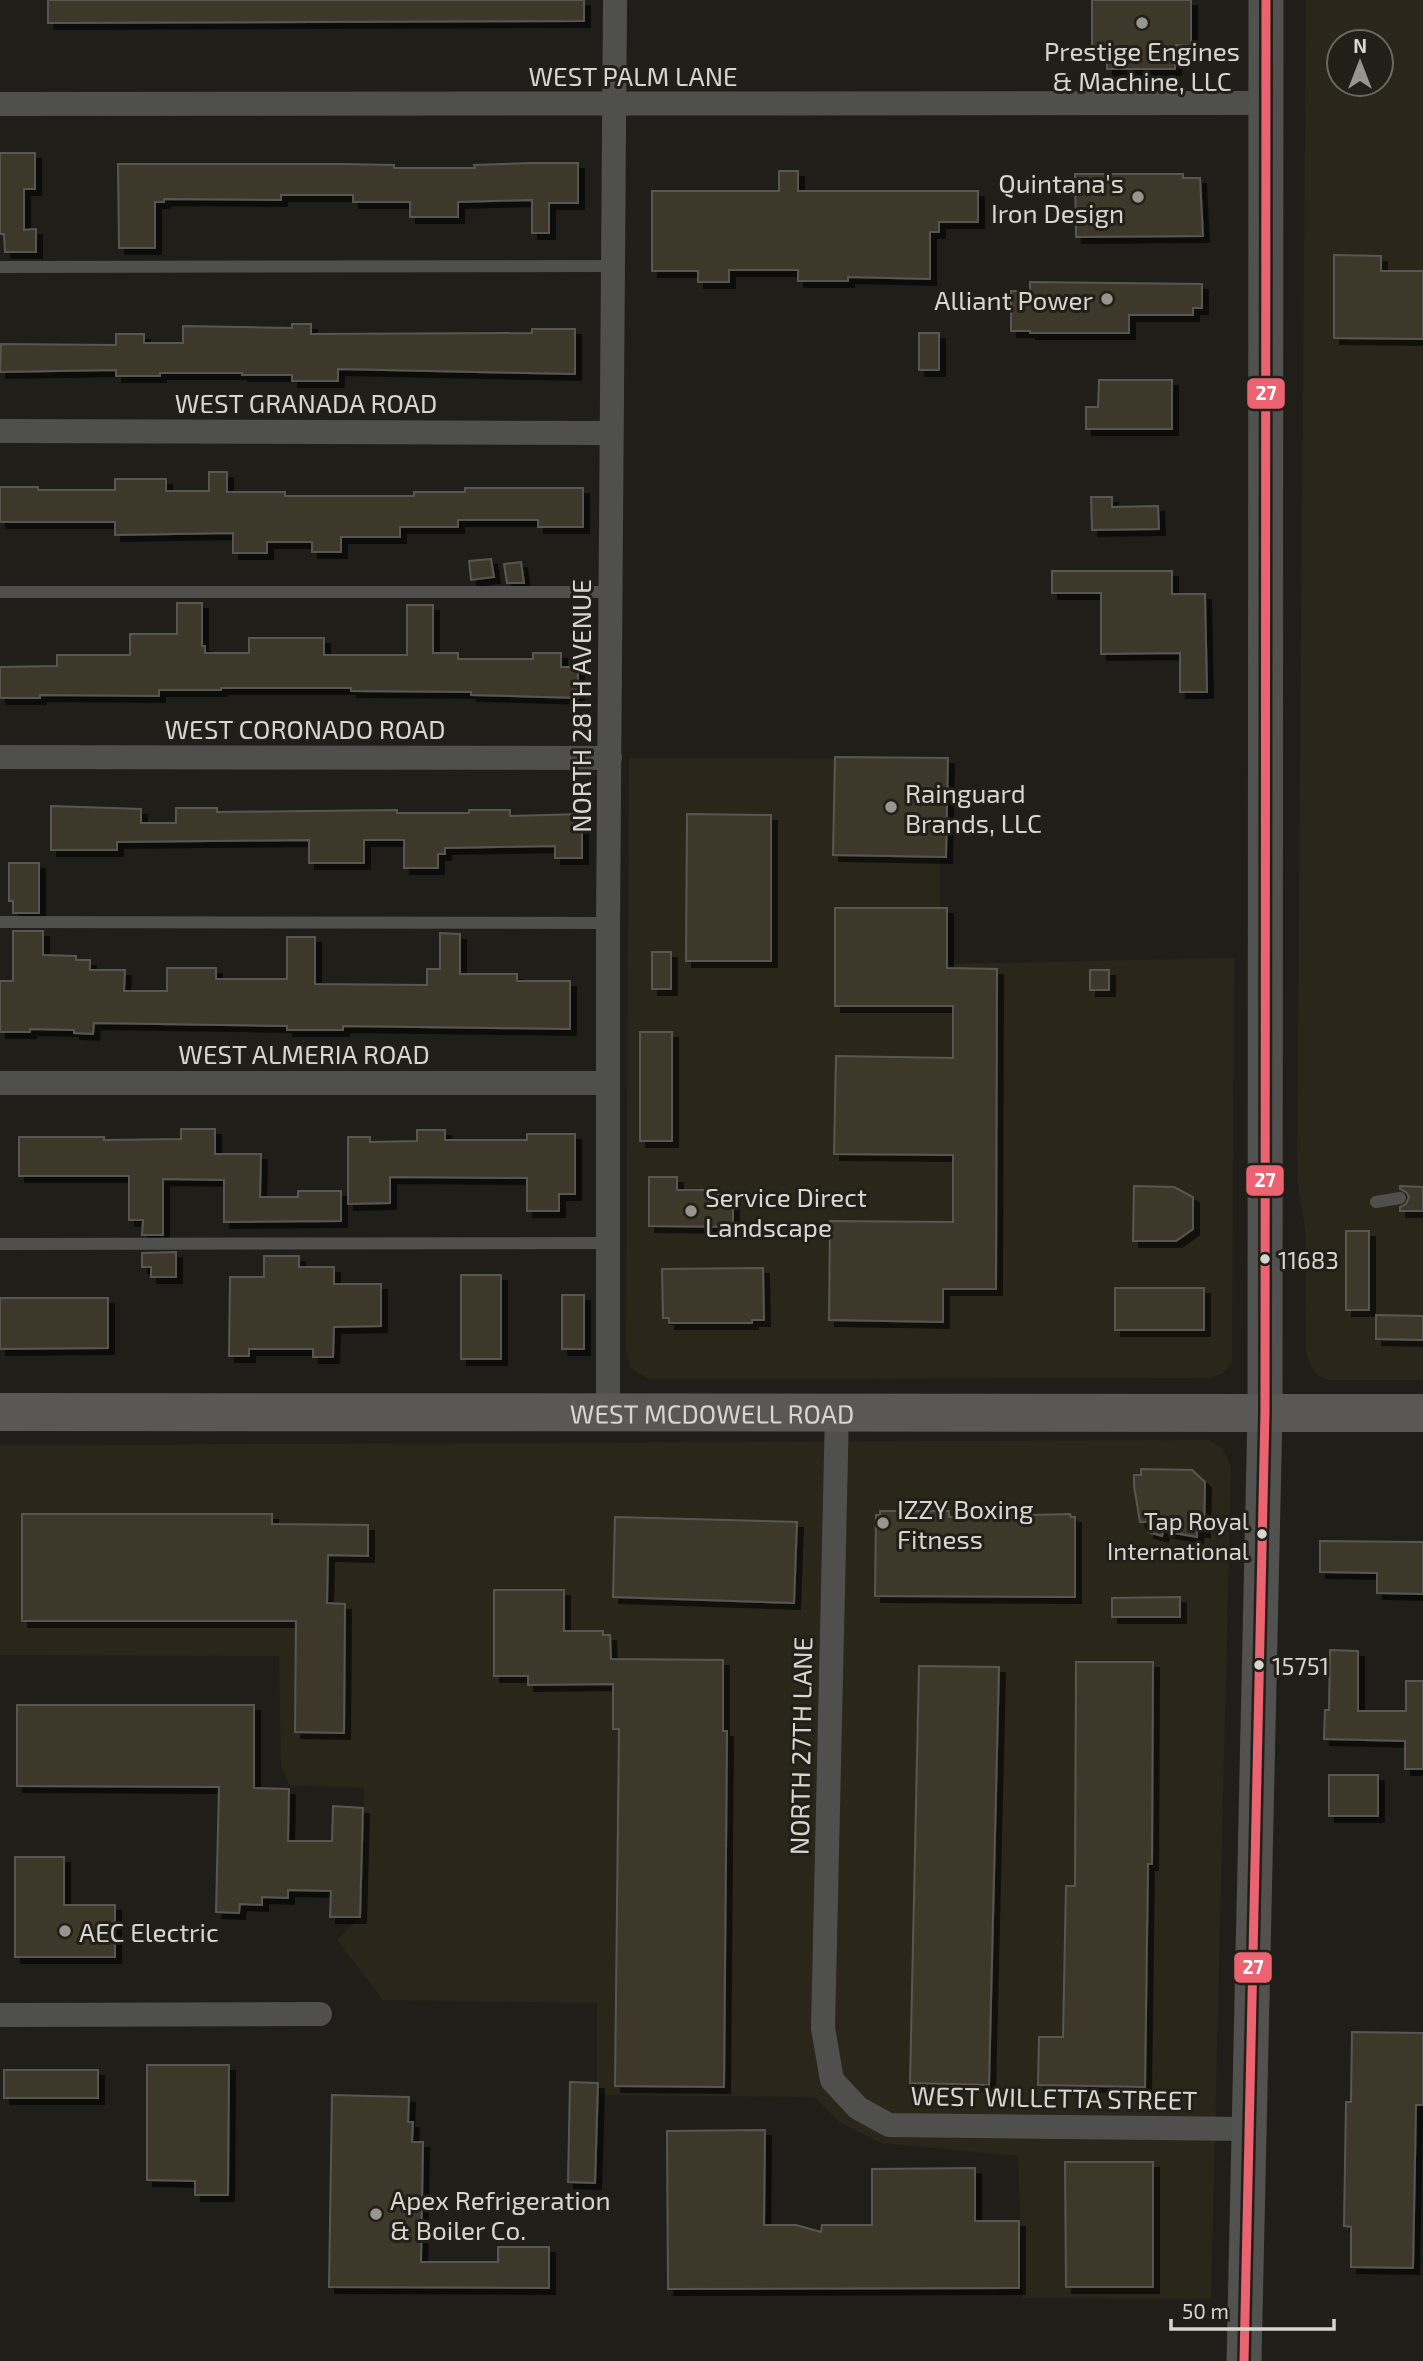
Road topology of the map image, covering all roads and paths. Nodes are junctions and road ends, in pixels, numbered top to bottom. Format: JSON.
{"nodes":[{"id":1,"x":615,"y":0,"type":"edge"},
{"id":2,"x":1266,"y":0,"type":"edge"},
{"id":3,"x":1266,"y":103,"type":"junction"},
{"id":4,"x":0,"y":104,"type":"edge"},
{"id":5,"x":615,"y":105,"type":"junction"},
{"id":6,"x":613,"y":266,"type":"junction"},
{"id":7,"x":0,"y":267,"type":"edge"},
{"id":8,"x":0,"y":431,"type":"edge"},
{"id":9,"x":611,"y":433,"type":"junction"},
{"id":10,"x":0,"y":592,"type":"edge"},
{"id":11,"x":610,"y":592,"type":"junction"},
{"id":12,"x":0,"y":757,"type":"edge"},
{"id":13,"x":610,"y":758,"type":"junction"},
{"id":14,"x":0,"y":922,"type":"edge"},
{"id":15,"x":608,"y":923,"type":"junction"},
{"id":16,"x":0,"y":1083,"type":"edge"},
{"id":17,"x":608,"y":1083,"type":"junction"},
{"id":18,"x":1400,"y":1198,"type":"dead end"},
{"id":19,"x":1376,"y":1202,"type":"dead end"},
{"id":20,"x":607,"y":1243,"type":"junction"},
{"id":21,"x":0,"y":1244,"type":"edge"},
{"id":22,"x":0,"y":1412,"type":"edge"},
{"id":23,"x":608,"y":1412,"type":"junction"},
{"id":24,"x":837,"y":1412,"type":"junction"},
{"id":25,"x":1265,"y":1412,"type":"junction"},
{"id":26,"x":1423,"y":1413,"type":"edge"},
{"id":27,"x":320,"y":2014,"type":"dead end"},
{"id":28,"x":0,"y":2015,"type":"edge"},
{"id":29,"x":832,"y":2080,"type":"joint"},
{"id":30,"x":1249,"y":2129,"type":"junction"},
{"id":31,"x":1244,"y":2361,"type":"edge"}],
"edges":[{"from":1,"to":5,"type":"street","name":"NORTH 28TH AVENUE"},
{"from":2,"to":3,"type":"main road"},
{"from":3,"to":5,"type":"street","name":"WEST PALM LANE"},
{"from":3,"to":25,"type":"main road"},
{"from":4,"to":5,"type":"street","name":"WEST PALM LANE"},
{"from":5,"to":6,"type":"street","name":"NORTH 28TH AVENUE"},
{"from":6,"to":7,"type":"lane"},
{"from":6,"to":9,"type":"street","name":"NORTH 28TH AVENUE"},
{"from":8,"to":9,"type":"street","name":"WEST GRANADA ROAD"},
{"from":9,"to":11,"type":"street","name":"NORTH 28TH AVENUE"},
{"from":10,"to":11,"type":"lane"},
{"from":11,"to":13,"type":"street","name":"NORTH 28TH AVENUE"},
{"from":12,"to":13,"type":"street","name":"WEST CORONADO ROAD"},
{"from":13,"to":15,"type":"street","name":"NORTH 28TH AVENUE"},
{"from":14,"to":15,"type":"lane"},
{"from":15,"to":17,"type":"street","name":"NORTH 28TH AVENUE"},
{"from":16,"to":17,"type":"street","name":"WEST ALMERIA ROAD"},
{"from":17,"to":20,"type":"street","name":"NORTH 28TH AVENUE"},
{"from":18,"to":19,"type":"lane"},
{"from":20,"to":21,"type":"lane"},
{"from":20,"to":23,"type":"street","name":"NORTH 28TH AVENUE"},
{"from":22,"to":23,"type":"main road","name":"WEST MCDOWELL ROAD"},
{"from":23,"to":24,"type":"main road","name":"WEST MCDOWELL ROAD"},
{"from":24,"to":25,"type":"main road","name":"WEST MCDOWELL ROAD"},
{"from":24,"to":29,"type":"street","name":"NORTH 27TH LANE"},
{"from":25,"to":26,"type":"main road","name":"WEST MCDOWELL ROAD"},
{"from":25,"to":30,"type":"main road"},
{"from":27,"to":28,"type":"street"},
{"from":29,"to":30,"type":"street","name":"WEST WILLETTA STREET"},
{"from":30,"to":31,"type":"main road"}]}
